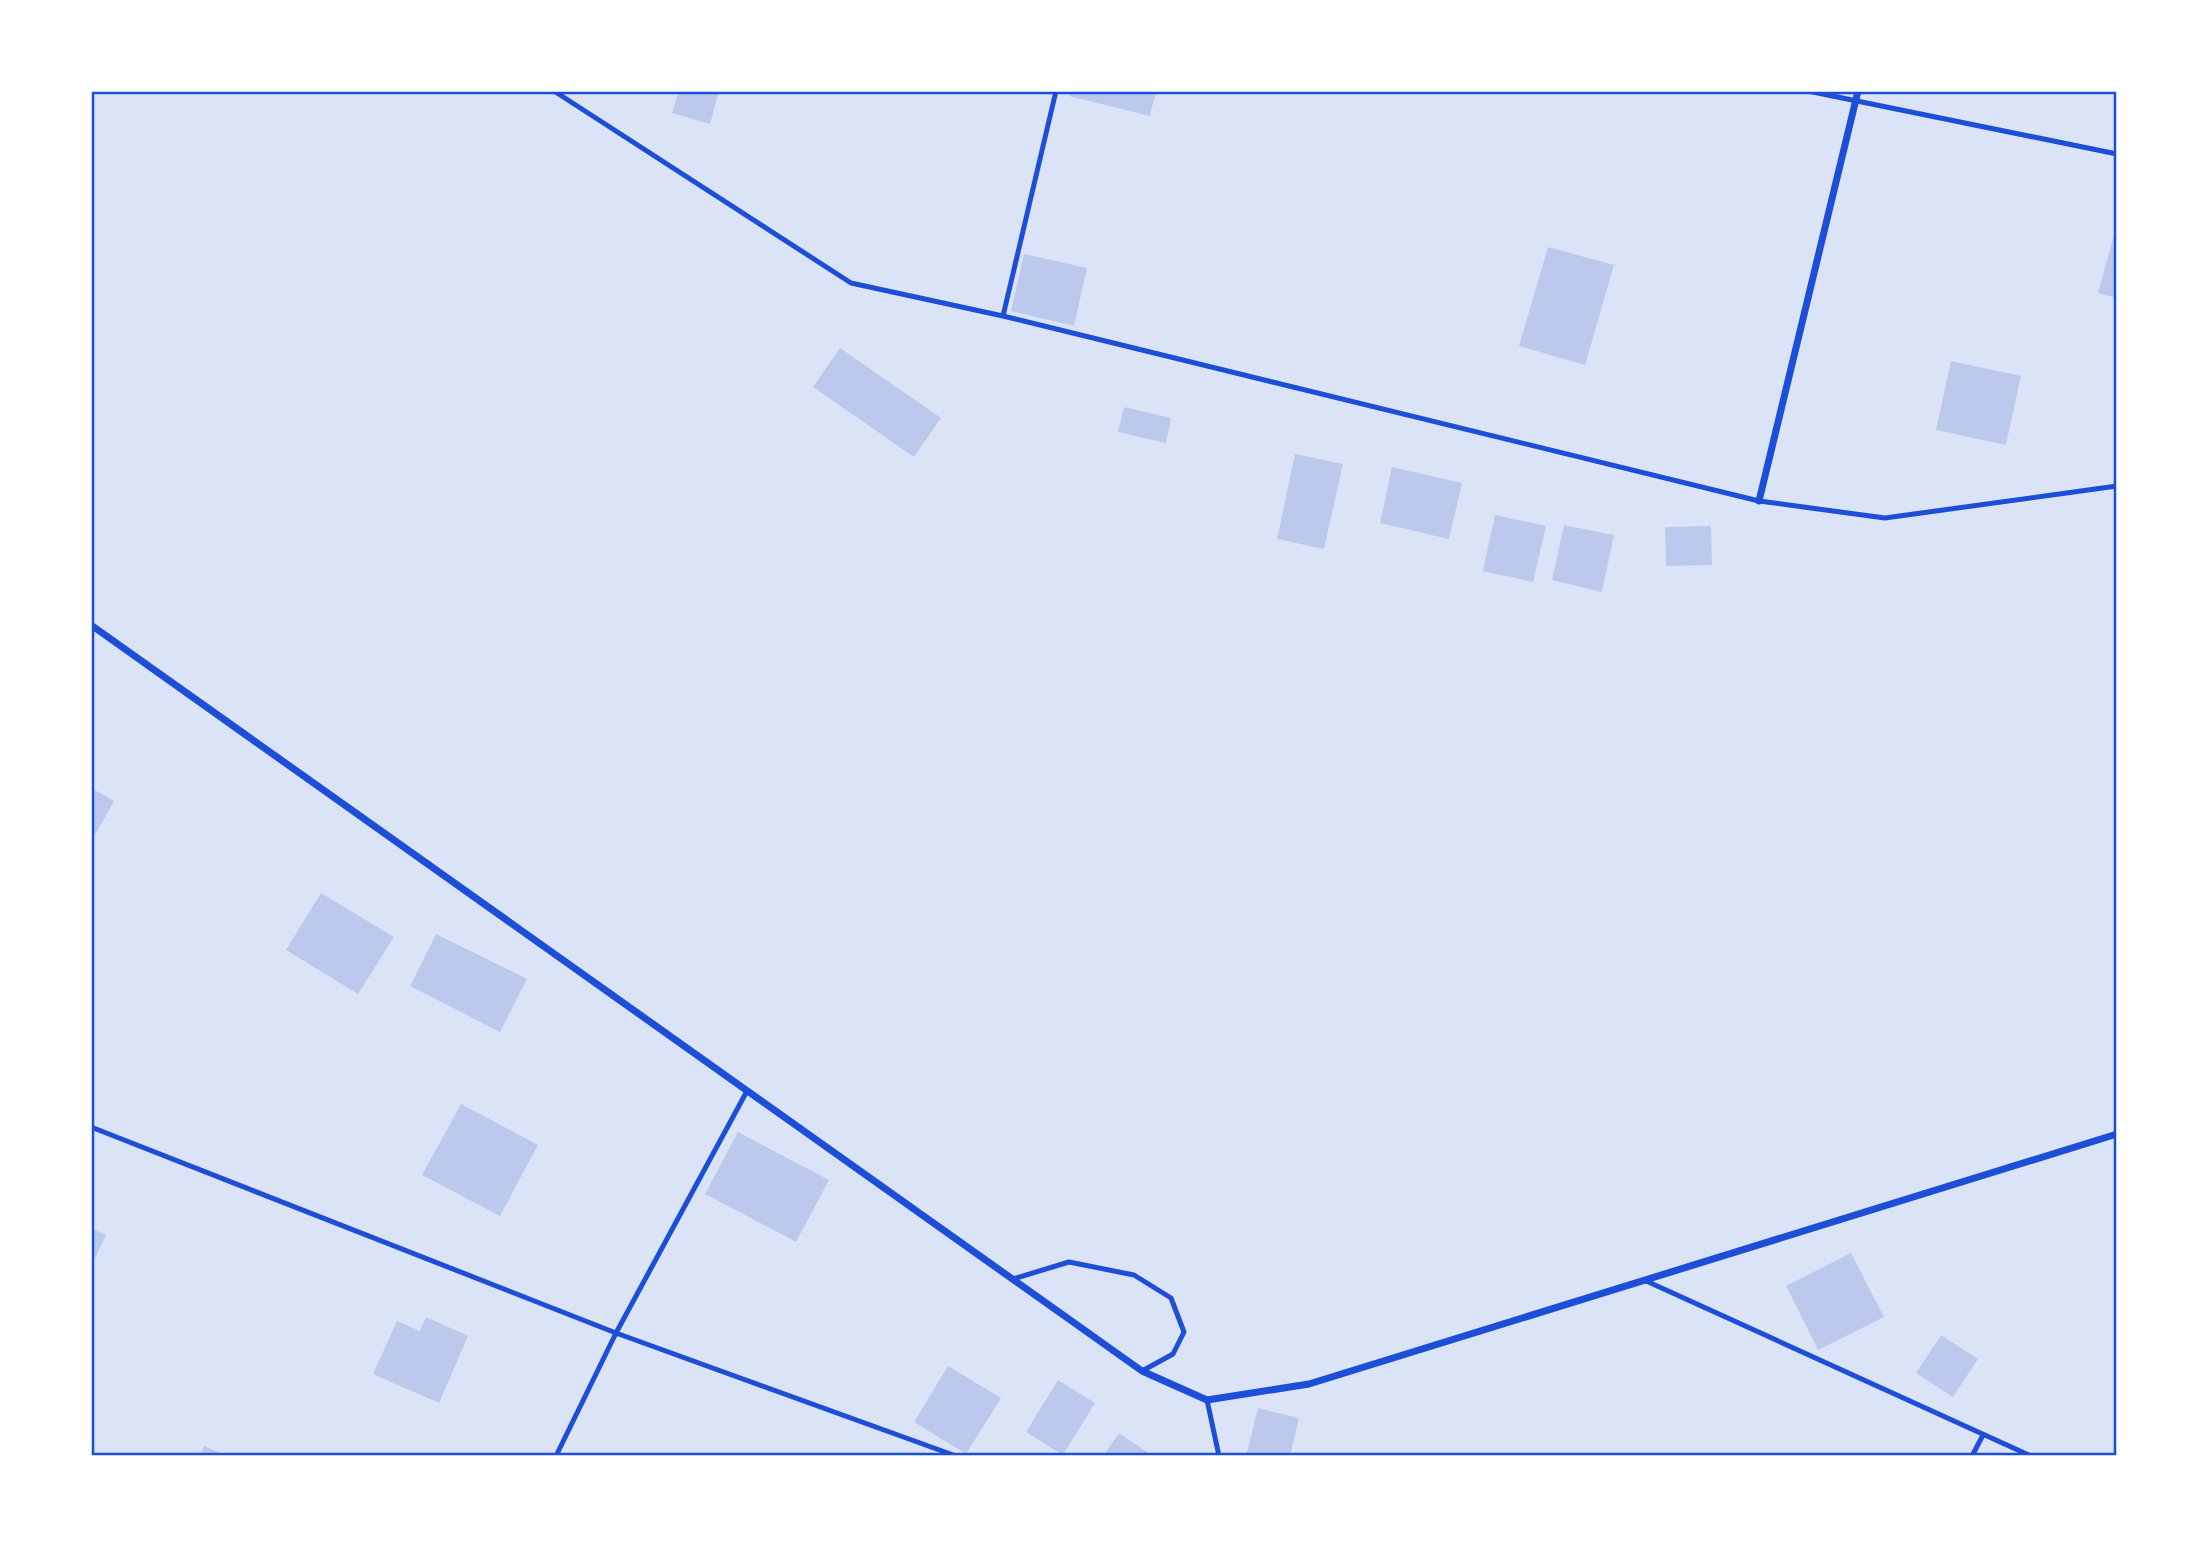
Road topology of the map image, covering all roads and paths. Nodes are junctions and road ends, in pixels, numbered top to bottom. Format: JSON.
{"nodes":[{"id":1,"x":554,"y":91,"type":"edge"},
{"id":2,"x":1056,"y":91,"type":"edge"},
{"id":3,"x":1808,"y":91,"type":"edge"},
{"id":4,"x":1858,"y":91,"type":"edge"},
{"id":5,"x":1856,"y":102,"type":"junction"},
{"id":6,"x":2117,"y":154,"type":"edge"},
{"id":7,"x":1003,"y":316,"type":"junction"},
{"id":8,"x":2117,"y":486,"type":"edge"},
{"id":9,"x":1759,"y":502,"type":"junction"},
{"id":10,"x":91,"y":625,"type":"edge"},
{"id":11,"x":747,"y":1091,"type":"junction"},
{"id":12,"x":91,"y":1127,"type":"edge"},
{"id":13,"x":2117,"y":1134,"type":"edge"},
{"id":14,"x":1013,"y":1279,"type":"junction"},
{"id":15,"x":1643,"y":1280,"type":"junction"},
{"id":16,"x":617,"y":1333,"type":"junction"},
{"id":17,"x":1142,"y":1371,"type":"junction"},
{"id":18,"x":1207,"y":1400,"type":"junction"},
{"id":19,"x":1983,"y":1435,"type":"junction"},
{"id":20,"x":556,"y":1456,"type":"edge"},
{"id":21,"x":956,"y":1456,"type":"edge"},
{"id":22,"x":1219,"y":1456,"type":"edge"},
{"id":23,"x":1972,"y":1456,"type":"edge"},
{"id":24,"x":2031,"y":1456,"type":"edge"}],
"edges":[{"from":1,"to":7,"type":"lane"},
{"from":2,"to":7,"type":"lane"},
{"from":3,"to":5,"type":"lane"},
{"from":4,"to":5,"type":"street"},
{"from":5,"to":6,"type":"lane"},
{"from":5,"to":9,"type":"street"},
{"from":7,"to":9,"type":"lane"},
{"from":8,"to":9,"type":"lane"},
{"from":10,"to":11,"type":"street"},
{"from":11,"to":14,"type":"street"},
{"from":11,"to":16,"type":"lane"},
{"from":12,"to":16,"type":"lane"},
{"from":13,"to":15,"type":"street"},
{"from":14,"to":17,"type":"street"},
{"from":14,"to":17,"type":"lane"},
{"from":15,"to":18,"type":"street"},
{"from":15,"to":19,"type":"lane"},
{"from":16,"to":20,"type":"lane"},
{"from":16,"to":21,"type":"lane"},
{"from":17,"to":18,"type":"street"},
{"from":18,"to":22,"type":"lane"},
{"from":19,"to":23,"type":"lane"},
{"from":19,"to":24,"type":"lane"}]}
